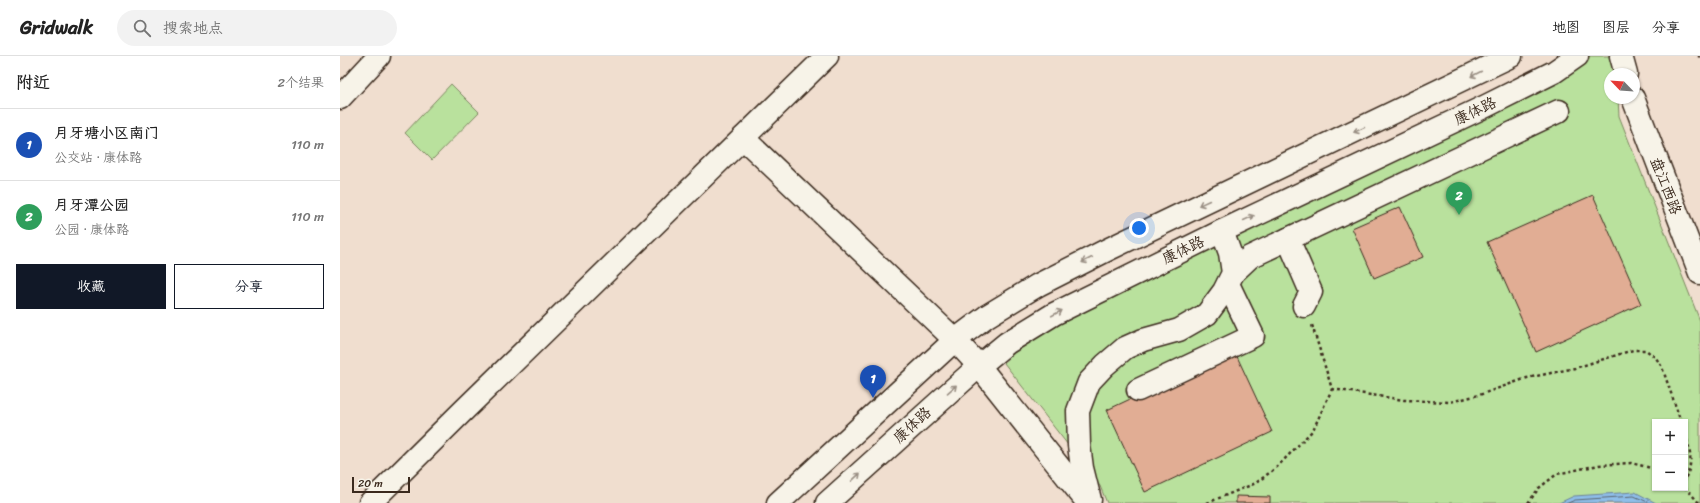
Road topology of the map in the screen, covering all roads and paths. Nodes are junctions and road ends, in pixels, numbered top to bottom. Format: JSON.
{"nodes":[{"id":1,"x":379,"y":56,"type":"edge"},
{"id":2,"x":827,"y":56,"type":"edge"},
{"id":3,"x":1511,"y":56,"type":"edge"},
{"id":4,"x":1577,"y":56,"type":"edge"},
{"id":5,"x":1621,"y":56,"type":"edge"},
{"id":6,"x":1624,"y":68,"type":"edge"},
{"id":7,"x":340,"y":98,"type":"edge"},
{"id":8,"x":1635,"y":104,"type":"edge"},
{"id":9,"x":1559,"y":111,"type":"dead end"},
{"id":10,"x":743,"y":138,"type":"junction"},
{"id":11,"x":1222,"y":231,"type":"junction"},
{"id":12,"x":1288,"y":239,"type":"junction"},
{"id":13,"x":1700,"y":273,"type":"edge"},
{"id":14,"x":1231,"y":278,"type":"junction"},
{"id":15,"x":1304,"y":306,"type":"joint"},
{"id":16,"x":955,"y":340,"type":"junction"},
{"id":17,"x":979,"y":366,"type":"junction"},
{"id":18,"x":1332,"y":389,"type":"junction"},
{"id":19,"x":1138,"y":390,"type":"dead end"},
{"id":20,"x":1680,"y":419,"type":"edge"},
{"id":21,"x":1688,"y":448,"type":"edge"},
{"id":22,"x":1652,"y":468,"type":"edge"},
{"id":23,"x":1688,"y":474,"type":"edge"},
{"id":24,"x":1688,"y":490,"type":"edge"},
{"id":25,"x":370,"y":503,"type":"edge"},
{"id":26,"x":778,"y":503,"type":"edge"},
{"id":27,"x":827,"y":503,"type":"edge"},
{"id":28,"x":1089,"y":503,"type":"edge"},
{"id":29,"x":1207,"y":503,"type":"edge"},
{"id":30,"x":1528,"y":503,"type":"edge"},
{"id":31,"x":1699,"y":503,"type":"edge"}],
"edges":[{"from":1,"to":7,"type":"street"},
{"from":2,"to":10,"type":"street"},
{"from":3,"to":16,"type":"street","one_way":true},
{"from":11,"to":4,"type":"street","name":"康体路","one_way":true},
{"from":5,"to":6,"type":"street"},
{"from":8,"to":13,"type":"street","name":"盘江西路"},
{"from":9,"to":12,"type":"street"},
{"from":10,"to":16,"type":"street"},
{"from":10,"to":25,"type":"street"},
{"from":11,"to":14,"type":"street"},
{"from":17,"to":11,"type":"street","name":"康体路","one_way":true},
{"from":12,"to":14,"type":"street"},
{"from":12,"to":15,"type":"street"},
{"from":14,"to":19,"type":"street"},
{"from":14,"to":28,"type":"street"},
{"from":15,"to":18,"type":"path"},
{"from":16,"to":17,"type":"street"},
{"from":16,"to":26,"type":"street"},
{"from":27,"to":17,"type":"street","name":"康体路","one_way":true},
{"from":17,"to":28,"type":"street"},
{"from":18,"to":20,"type":"path"},
{"from":18,"to":29,"type":"path"},
{"from":21,"to":23,"type":"path"},
{"from":22,"to":30,"type":"path"},
{"from":24,"to":31,"type":"path"}]}
